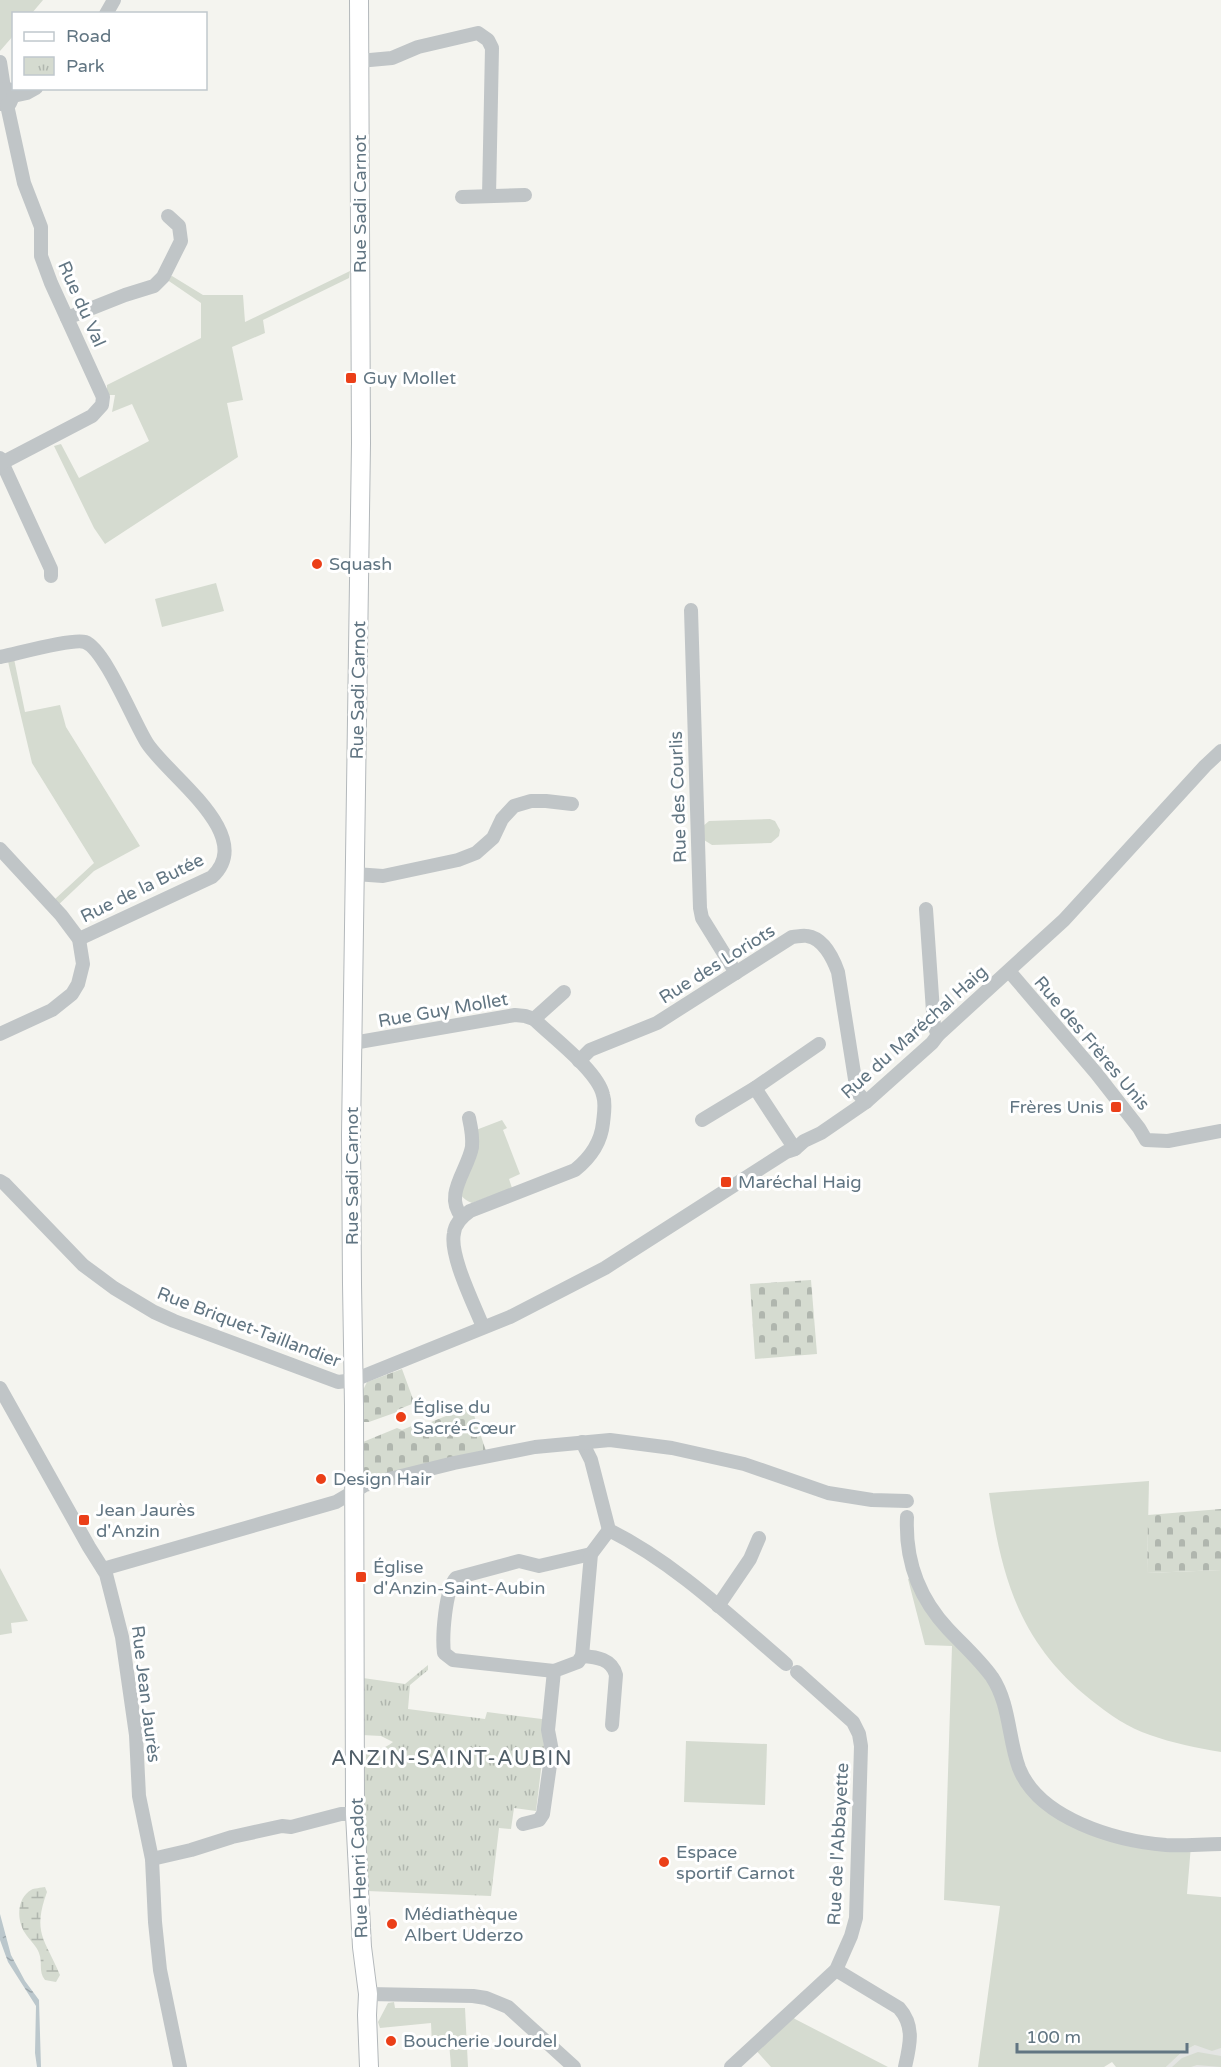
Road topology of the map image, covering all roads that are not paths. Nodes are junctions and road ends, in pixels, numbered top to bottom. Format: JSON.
{"nodes":[{"id":1,"x":359,"y":0,"type":"edge"},
{"id":2,"x":359,"y":61,"type":"junction"},
{"id":3,"x":0,"y":62,"type":"edge"},
{"id":4,"x":32,"y":90,"type":"edge"},
{"id":5,"x":5,"y":96,"type":"edge"},
{"id":6,"x":525,"y":195,"type":"dead end"},
{"id":7,"x":489,"y":196,"type":"junction"},
{"id":8,"x":462,"y":197,"type":"dead end"},
{"id":9,"x":168,"y":216,"type":"dead end"},
{"id":10,"x":67,"y":318,"type":"junction"},
{"id":11,"x":1,"y":461,"type":"edge"},
{"id":12,"x":51,"y":576,"type":"dead end"},
{"id":13,"x":691,"y":610,"type":"dead end"},
{"id":14,"x":0,"y":657,"type":"edge"},
{"id":15,"x":1221,"y":752,"type":"edge"},
{"id":16,"x":572,"y":804,"type":"dead end"},
{"id":17,"x":0,"y":849,"type":"edge"},
{"id":18,"x":355,"y":874,"type":"junction"},
{"id":19,"x":926,"y":909,"type":"dead end"},
{"id":20,"x":79,"y":939,"type":"junction"},
{"id":21,"x":1008,"y":971,"type":"junction"},
{"id":22,"x":736,"y":973,"type":"junction"},
{"id":23,"x":564,"y":993,"type":"dead end"},
{"id":24,"x":534,"y":1019,"type":"junction"},
{"id":25,"x":0,"y":1034,"type":"edge"},
{"id":26,"x":938,"y":1035,"type":"junction"},
{"id":27,"x":353,"y":1043,"type":"junction"},
{"id":28,"x":819,"y":1044,"type":"dead end"},
{"id":29,"x":579,"y":1060,"type":"junction"},
{"id":30,"x":755,"y":1088,"type":"junction"},
{"id":31,"x":866,"y":1102,"type":"junction"},
{"id":32,"x":469,"y":1118,"type":"dead end"},
{"id":33,"x":702,"y":1120,"type":"dead end"},
{"id":34,"x":1221,"y":1131,"type":"edge"},
{"id":35,"x":795,"y":1149,"type":"junction"},
{"id":36,"x":0,"y":1181,"type":"edge"},
{"id":37,"x":462,"y":1217,"type":"junction"},
{"id":38,"x":483,"y":1327,"type":"junction"},
{"id":39,"x":354,"y":1380,"type":"junction"},
{"id":40,"x":0,"y":1388,"type":"edge"},
{"id":41,"x":582,"y":1442,"type":"junction"},
{"id":42,"x":354,"y":1492,"type":"junction"},
{"id":43,"x":907,"y":1501,"type":"dead end"},
{"id":44,"x":907,"y":1517,"type":"dead end"},
{"id":45,"x":609,"y":1530,"type":"junction"},
{"id":46,"x":759,"y":1538,"type":"dead end"},
{"id":47,"x":591,"y":1554,"type":"junction"},
{"id":48,"x":103,"y":1569,"type":"junction"},
{"id":49,"x":718,"y":1606,"type":"junction"},
{"id":50,"x":582,"y":1656,"type":"junction"},
{"id":51,"x":554,"y":1671,"type":"junction"},
{"id":52,"x":612,"y":1725,"type":"dead end"},
{"id":53,"x":356,"y":1814,"type":"junction"},
{"id":54,"x":524,"y":1824,"type":"dead end"},
{"id":55,"x":1221,"y":1844,"type":"edge"},
{"id":56,"x":152,"y":1859,"type":"junction"},
{"id":57,"x":836,"y":1970,"type":"junction"},
{"id":58,"x":368,"y":1994,"type":"junction"},
{"id":59,"x":180,"y":2067,"type":"edge"},
{"id":60,"x":369,"y":2067,"type":"edge"},
{"id":61,"x":574,"y":2067,"type":"edge"},
{"id":62,"x":731,"y":2067,"type":"edge"},
{"id":63,"x":905,"y":2067,"type":"edge"}],
"edges":[{"from":1,"to":2,"type":"main road","name":"Rue Sadi Carnot"},
{"from":2,"to":7,"type":"street"},
{"from":2,"to":18,"type":"main road","name":"Rue Sadi Carnot"},
{"from":3,"to":5,"type":"street","name":"Rue du Val"},
{"from":4,"to":5,"type":"street"},
{"from":5,"to":10,"type":"street","name":"Rue du Val"},
{"from":6,"to":7,"type":"street"},
{"from":7,"to":8,"type":"street"},
{"from":9,"to":10,"type":"street"},
{"from":10,"to":11,"type":"street","name":"Rue du Val"},
{"from":11,"to":12,"type":"street"},
{"from":13,"to":22,"type":"street","name":"Rue des Courlis"},
{"from":14,"to":20,"type":"street","name":"Rue de la Butée"},
{"from":15,"to":21,"type":"street","name":"Rue du Maréchal Haig"},
{"from":16,"to":18,"type":"street"},
{"from":17,"to":20,"type":"street"},
{"from":18,"to":27,"type":"main road","name":"Rue Sadi Carnot"},
{"from":19,"to":26,"type":"street"},
{"from":20,"to":25,"type":"street"},
{"from":21,"to":26,"type":"street","name":"Rue du Maréchal Haig"},
{"from":21,"to":34,"type":"street","name":"Rue des Frères Unis"},
{"from":22,"to":29,"type":"street","name":"Rue des Loriots"},
{"from":22,"to":31,"type":"street","name":"Rue des Loriots"},
{"from":23,"to":24,"type":"street","name":"Rue Guy Mollet"},
{"from":24,"to":27,"type":"street","name":"Rue Guy Mollet"},
{"from":24,"to":29,"type":"street"},
{"from":26,"to":31,"type":"street","name":"Rue du Maréchal Haig"},
{"from":27,"to":39,"type":"main road","name":"Rue Sadi Carnot"},
{"from":28,"to":30,"type":"street"},
{"from":29,"to":37,"type":"street"},
{"from":30,"to":33,"type":"street"},
{"from":30,"to":35,"type":"street"},
{"from":31,"to":35,"type":"street","name":"Rue du Maréchal Haig"},
{"from":32,"to":37,"type":"street"},
{"from":35,"to":38,"type":"street","name":"Rue du Maréchal Haig"},
{"from":36,"to":39,"type":"street","name":"Rue Briquet-Taillandier"},
{"from":37,"to":38,"type":"street"},
{"from":38,"to":39,"type":"street","name":"Rue du Maréchal Haig"},
{"from":39,"to":42,"type":"main road","name":"Rue Henri Cadot"},
{"from":40,"to":48,"type":"street","name":"Rue Jean Jaurès"},
{"from":41,"to":42,"type":"street"},
{"from":41,"to":43,"type":"street"},
{"from":41,"to":45,"type":"street"},
{"from":42,"to":48,"type":"street"},
{"from":42,"to":53,"type":"main road","name":"Rue Henri Cadot"},
{"from":44,"to":55,"type":"street"},
{"from":45,"to":47,"type":"street"},
{"from":45,"to":49,"type":"street","name":"Rue de l'Abbayette"},
{"from":46,"to":49,"type":"street"},
{"from":47,"to":50,"type":"street"},
{"from":47,"to":51,"type":"street"},
{"from":48,"to":56,"type":"street","name":"Rue Jean Jaurès"},
{"from":49,"to":57,"type":"street","name":"Rue de l'Abbayette"},
{"from":50,"to":51,"type":"street"},
{"from":50,"to":52,"type":"street"},
{"from":51,"to":54,"type":"street"},
{"from":53,"to":56,"type":"street"},
{"from":53,"to":58,"type":"main road","name":"Rue Henri Cadot"},
{"from":56,"to":59,"type":"street","name":"Rue Jean Jaurès"},
{"from":57,"to":62,"type":"street","name":"Rue de l'Abbayette"},
{"from":57,"to":63,"type":"street"},
{"from":58,"to":60,"type":"main road","name":"Rue Henri Cadot"},
{"from":58,"to":61,"type":"street"}]}
